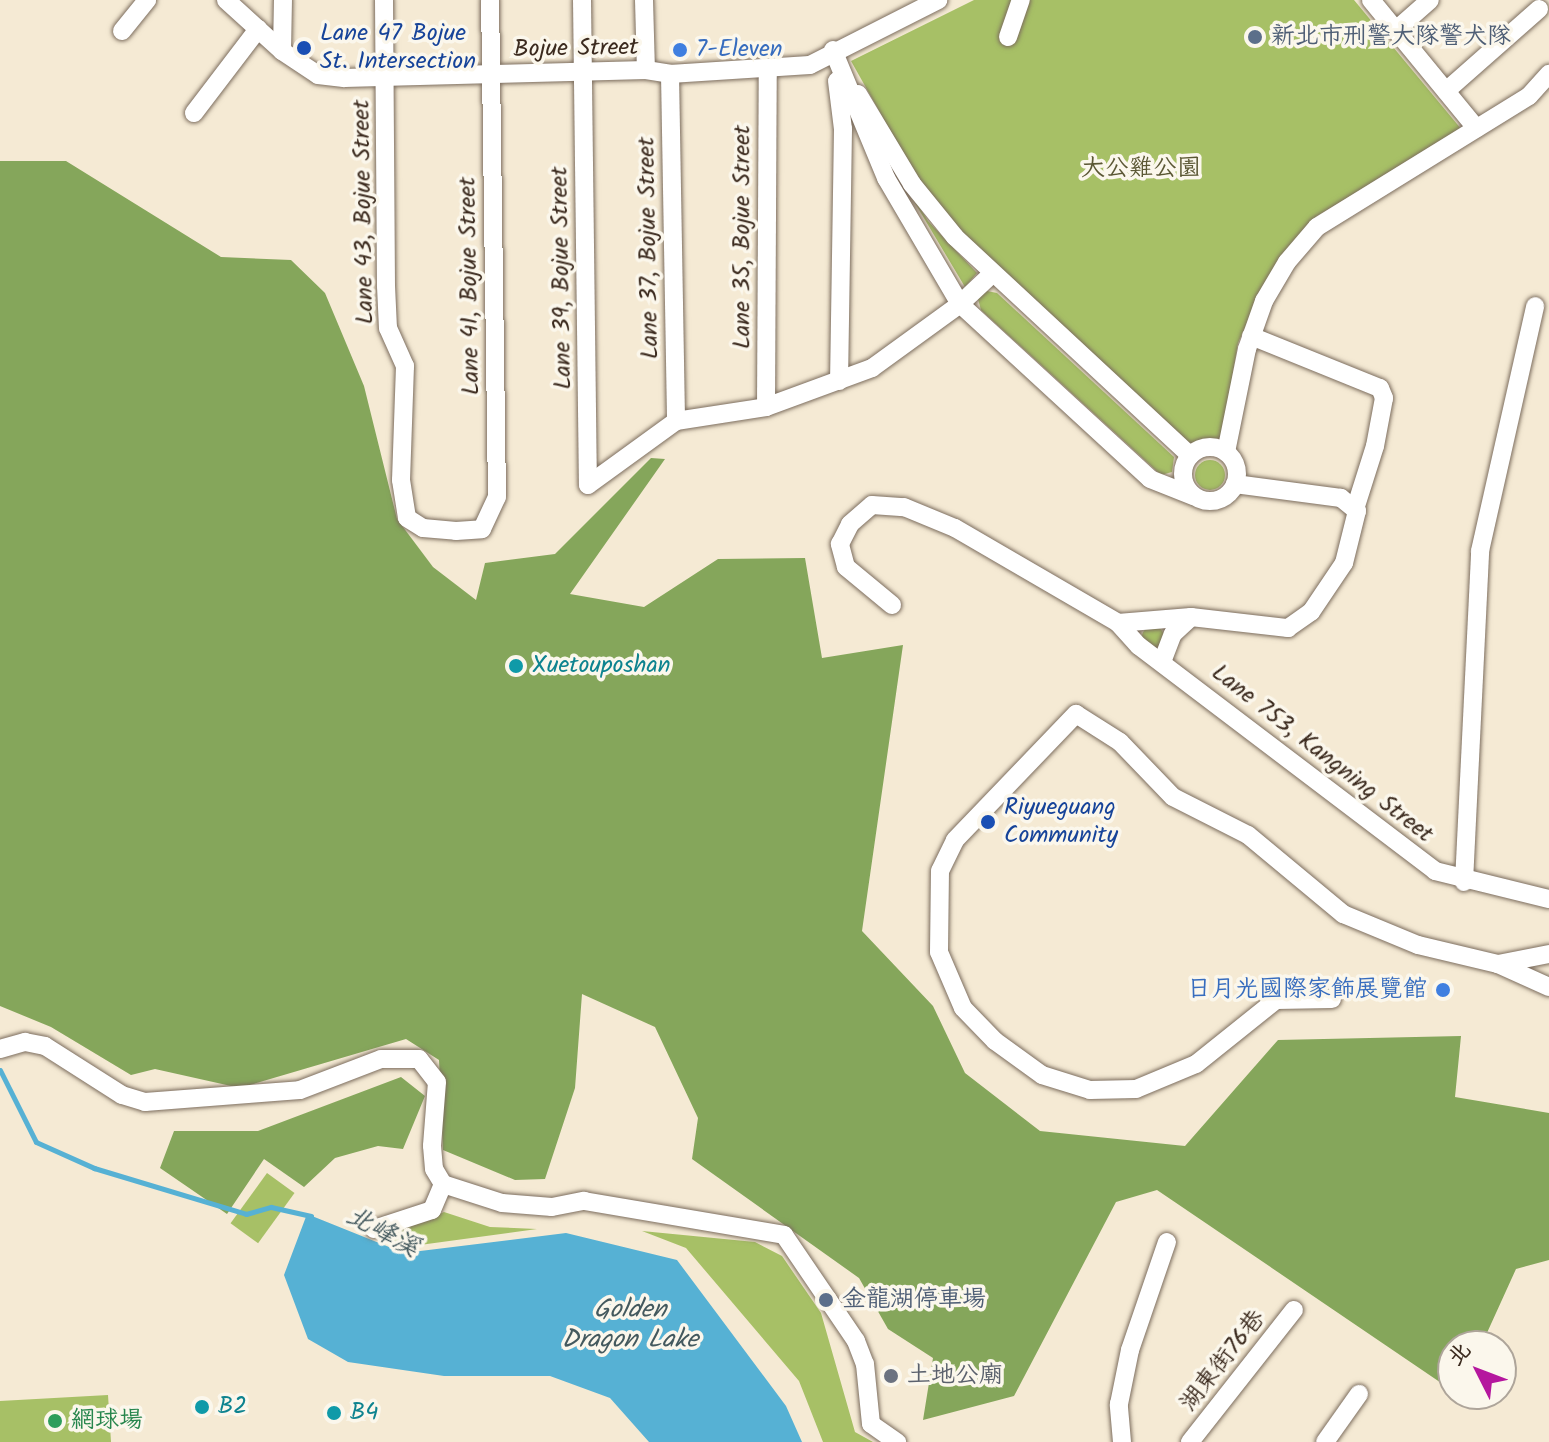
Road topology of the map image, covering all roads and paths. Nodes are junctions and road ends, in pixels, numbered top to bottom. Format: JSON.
{"nodes":[{"id":1,"x":147,"y":0,"type":"edge"},
{"id":2,"x":226,"y":0,"type":"edge"},
{"id":3,"x":283,"y":0,"type":"edge"},
{"id":4,"x":384,"y":0,"type":"edge"},
{"id":5,"x":490,"y":0,"type":"edge"},
{"id":6,"x":582,"y":0,"type":"edge"},
{"id":7,"x":644,"y":0,"type":"edge"},
{"id":8,"x":938,"y":0,"type":"edge"},
{"id":9,"x":1021,"y":0,"type":"edge"},
{"id":10,"x":1371,"y":0,"type":"edge"},
{"id":11,"x":1430,"y":0,"type":"edge"},
{"id":12,"x":1539,"y":9,"type":"dead end"},
{"id":13,"x":258,"y":29,"type":"junction"},
{"id":14,"x":1396,"y":30,"type":"junction"},
{"id":15,"x":122,"y":31,"type":"dead end"},
{"id":16,"x":1008,"y":37,"type":"dead end"},
{"id":17,"x":833,"y":50,"type":"junction"},
{"id":18,"x":282,"y":51,"type":"junction"},
{"id":19,"x":768,"y":68,"type":"junction"},
{"id":20,"x":646,"y":70,"type":"junction"},
{"id":21,"x":583,"y":71,"type":"junction"},
{"id":22,"x":670,"y":74,"type":"junction"},
{"id":23,"x":1549,"y":74,"type":"edge"},
{"id":24,"x":491,"y":75,"type":"junction"},
{"id":25,"x":385,"y":76,"type":"junction"},
{"id":26,"x":1446,"y":91,"type":"junction"},
{"id":27,"x":194,"y":113,"type":"dead end"},
{"id":28,"x":1476,"y":128,"type":"junction"},
{"id":29,"x":992,"y":274,"type":"junction"},
{"id":30,"x":960,"y":304,"type":"junction"},
{"id":31,"x":1535,"y":306,"type":"dead end"},
{"id":32,"x":1251,"y":336,"type":"junction"},
{"id":33,"x":839,"y":381,"type":"junction"},
{"id":34,"x":766,"y":407,"type":"junction"},
{"id":35,"x":676,"y":421,"type":"junction"},
{"id":36,"x":1226,"y":452,"type":"junction"},
{"id":37,"x":1190,"y":455,"type":"junction"},
{"id":38,"x":1235,"y":484,"type":"junction"},
{"id":39,"x":1193,"y":496,"type":"junction"},
{"id":40,"x":497,"y":497,"type":"joint"},
{"id":41,"x":1355,"y":509,"type":"junction"},
{"id":42,"x":892,"y":605,"type":"dead end"},
{"id":43,"x":1191,"y":617,"type":"junction"},
{"id":44,"x":1118,"y":623,"type":"junction"},
{"id":45,"x":1162,"y":662,"type":"junction"},
{"id":46,"x":1464,"y":882,"type":"junction"},
{"id":47,"x":1549,"y":899,"type":"edge"},
{"id":48,"x":1549,"y":954,"type":"edge"},
{"id":49,"x":1498,"y":964,"type":"junction"},
{"id":50,"x":1549,"y":987,"type":"edge"},
{"id":51,"x":1332,"y":999,"type":"dead end"},
{"id":52,"x":0,"y":1049,"type":"edge"},
{"id":53,"x":443,"y":1184,"type":"junction"},
{"id":54,"x":374,"y":1229,"type":"dead end"},
{"id":55,"x":1167,"y":1242,"type":"dead end"},
{"id":56,"x":1294,"y":1310,"type":"dead end"},
{"id":57,"x":1359,"y":1394,"type":"dead end"},
{"id":58,"x":897,"y":1442,"type":"edge"},
{"id":59,"x":1122,"y":1442,"type":"edge"},
{"id":60,"x":1190,"y":1442,"type":"edge"},
{"id":61,"x":1325,"y":1442,"type":"edge"}],
"edges":[{"from":1,"to":15,"type":"street"},
{"from":2,"to":13,"type":"street","name":"Bojue Street"},
{"from":3,"to":18,"type":"street"},
{"from":4,"to":25,"type":"street"},
{"from":5,"to":24,"type":"street","name":"Lane 41, Bojue Street"},
{"from":6,"to":21,"type":"street","name":"Lane 39, Bojue Street"},
{"from":7,"to":20,"type":"street"},
{"from":8,"to":17,"type":"street","name":"Bojue Street"},
{"from":9,"to":16,"type":"street"},
{"from":10,"to":14,"type":"street"},
{"from":11,"to":14,"type":"street"},
{"from":12,"to":26,"type":"street"},
{"from":13,"to":18,"type":"street","name":"Bojue Street"},
{"from":13,"to":27,"type":"street"},
{"from":14,"to":26,"type":"street"},
{"from":17,"to":19,"type":"street","name":"Bojue Street"},
{"from":17,"to":29,"type":"street"},
{"from":17,"to":30,"type":"street"},
{"from":17,"to":33,"type":"street"},
{"from":18,"to":25,"type":"street","name":"Bojue Street"},
{"from":19,"to":22,"type":"street","name":"Bojue Street"},
{"from":19,"to":34,"type":"street","name":"Lane 35, Bojue Street"},
{"from":20,"to":21,"type":"street","name":"Bojue Street"},
{"from":20,"to":22,"type":"street","name":"Bojue Street"},
{"from":21,"to":24,"type":"street","name":"Bojue Street"},
{"from":21,"to":35,"type":"street","name":"Lane 39, Bojue Street"},
{"from":22,"to":35,"type":"street","name":"Lane 37, Bojue Street"},
{"from":23,"to":28,"type":"street"},
{"from":24,"to":25,"type":"street","name":"Bojue Street"},
{"from":24,"to":40,"type":"street","name":"Lane 41, Bojue Street"},
{"from":25,"to":40,"type":"street","name":"Lane 43, Bojue Street"},
{"from":26,"to":28,"type":"street"},
{"from":28,"to":32,"type":"street"},
{"from":29,"to":30,"type":"street"},
{"from":29,"to":37,"type":"street"},
{"from":30,"to":33,"type":"street"},
{"from":30,"to":39,"type":"street"},
{"from":31,"to":46,"type":"street"},
{"from":32,"to":36,"type":"street"},
{"from":32,"to":41,"type":"street"},
{"from":33,"to":34,"type":"street"},
{"from":34,"to":35,"type":"street"},
{"from":36,"to":37,"type":"street"},
{"from":36,"to":38,"type":"street"},
{"from":37,"to":39,"type":"street"},
{"from":38,"to":39,"type":"street"},
{"from":38,"to":41,"type":"street"},
{"from":41,"to":43,"type":"street"},
{"from":42,"to":44,"type":"street"},
{"from":43,"to":44,"type":"street"},
{"from":43,"to":45,"type":"street"},
{"from":44,"to":45,"type":"street","name":"Lane 753, Kangning Street"},
{"from":45,"to":46,"type":"street","name":"Lane 753, Kangning Street"},
{"from":46,"to":47,"type":"street","name":"Lane 753, Kangning Street"},
{"from":48,"to":49,"type":"street"},
{"from":49,"to":50,"type":"street"},
{"from":49,"to":51,"type":"street"},
{"from":52,"to":53,"type":"street"},
{"from":53,"to":54,"type":"street"},
{"from":53,"to":58,"type":"street"},
{"from":55,"to":59,"type":"street"},
{"from":56,"to":60,"type":"street","name":"湖東街76巷"},
{"from":57,"to":61,"type":"street"}]}
